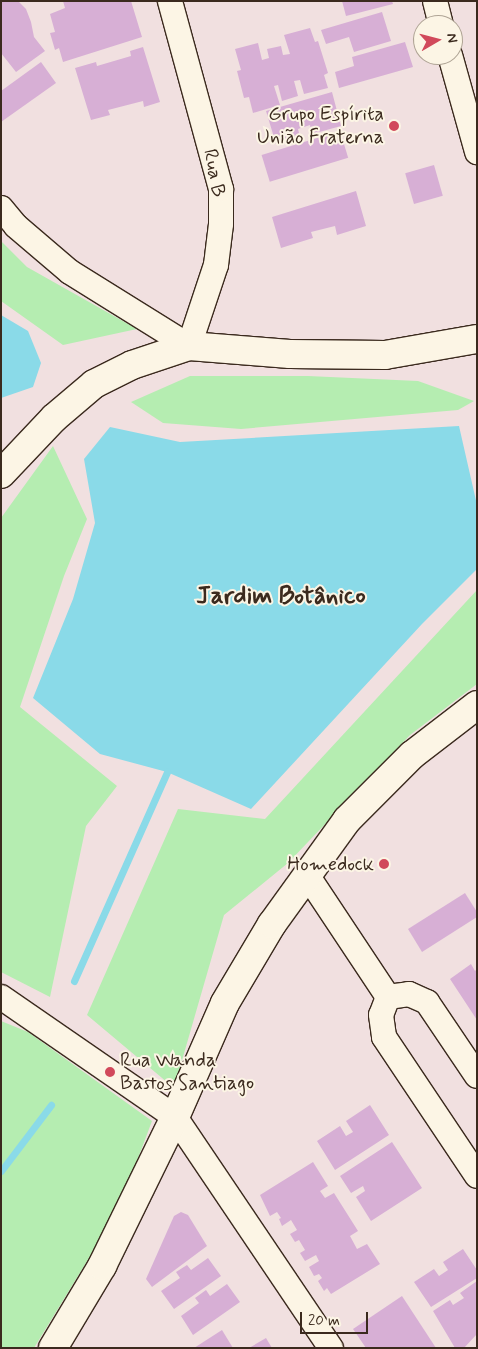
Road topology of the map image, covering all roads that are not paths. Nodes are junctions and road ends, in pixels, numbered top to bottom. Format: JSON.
{"nodes":[{"id":1,"x":170,"y":1,"type":"edge"},
{"id":2,"x":435,"y":1,"type":"edge"},
{"id":3,"x":438,"y":15,"type":"edge"},
{"id":4,"x":453,"y":65,"type":"edge"},
{"id":5,"x":477,"y":152,"type":"edge"},
{"id":6,"x":1,"y":208,"type":"edge"},
{"id":7,"x":477,"y":339,"type":"edge"},
{"id":8,"x":189,"y":346,"type":"junction"},
{"id":9,"x":1,"y":474,"type":"edge"},
{"id":10,"x":477,"y":704,"type":"edge"},
{"id":11,"x":307,"y":875,"type":"junction"},
{"id":12,"x":1,"y":997,"type":"edge"},
{"id":13,"x":388,"y":997,"type":"junction"},
{"id":14,"x":477,"y":1076,"type":"edge"},
{"id":15,"x":175,"y":1117,"type":"junction"},
{"id":16,"x":477,"y":1176,"type":"edge"},
{"id":17,"x":53,"y":1348,"type":"edge"},
{"id":18,"x":331,"y":1348,"type":"edge"}],
"edges":[{"from":1,"to":8,"type":"street","name":"Rua B"},
{"from":2,"to":3,"type":"street"},
{"from":4,"to":5,"type":"street"},
{"from":6,"to":8,"type":"street"},
{"from":7,"to":8,"type":"main road"},
{"from":8,"to":9,"type":"main road"},
{"from":10,"to":11,"type":"main road"},
{"from":11,"to":13,"type":"street"},
{"from":11,"to":15,"type":"main road"},
{"from":12,"to":15,"type":"street"},
{"from":13,"to":14,"type":"street"},
{"from":13,"to":16,"type":"street"},
{"from":15,"to":17,"type":"main road"},
{"from":15,"to":18,"type":"street"}]}
